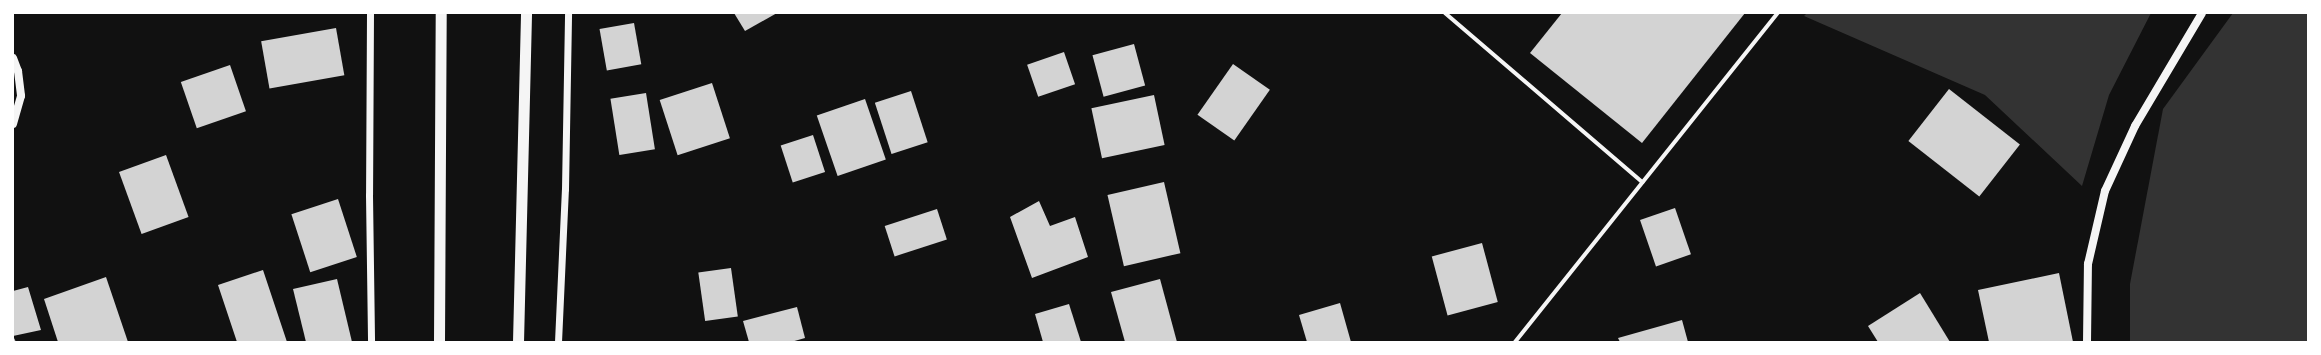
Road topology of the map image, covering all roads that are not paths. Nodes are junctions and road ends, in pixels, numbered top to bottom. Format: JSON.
{"nodes":[{"id":1,"x":370,"y":13,"type":"edge"},
{"id":2,"x":441,"y":13,"type":"edge"},
{"id":3,"x":526,"y":13,"type":"edge"},
{"id":4,"x":568,"y":13,"type":"edge"},
{"id":5,"x":1445,"y":13,"type":"edge"},
{"id":6,"x":1778,"y":13,"type":"edge"},
{"id":7,"x":2202,"y":13,"type":"edge"},
{"id":8,"x":13,"y":58,"type":"edge"},
{"id":9,"x":13,"y":124,"type":"edge"},
{"id":10,"x":1642,"y":182,"type":"junction"},
{"id":11,"x":372,"y":342,"type":"edge"},
{"id":12,"x":439,"y":342,"type":"edge"},
{"id":13,"x":518,"y":342,"type":"edge"},
{"id":14,"x":558,"y":342,"type":"edge"},
{"id":15,"x":1515,"y":342,"type":"edge"},
{"id":16,"x":2087,"y":342,"type":"edge"}],
"edges":[{"from":1,"to":11,"type":"street"},
{"from":2,"to":12,"type":"highway"},
{"from":3,"to":13,"type":"highway"},
{"from":4,"to":14,"type":"street"},
{"from":5,"to":10,"type":"street"},
{"from":6,"to":10,"type":"street"},
{"from":7,"to":16,"type":"main road"},
{"from":8,"to":9,"type":"main road"},
{"from":10,"to":15,"type":"street"}]}
